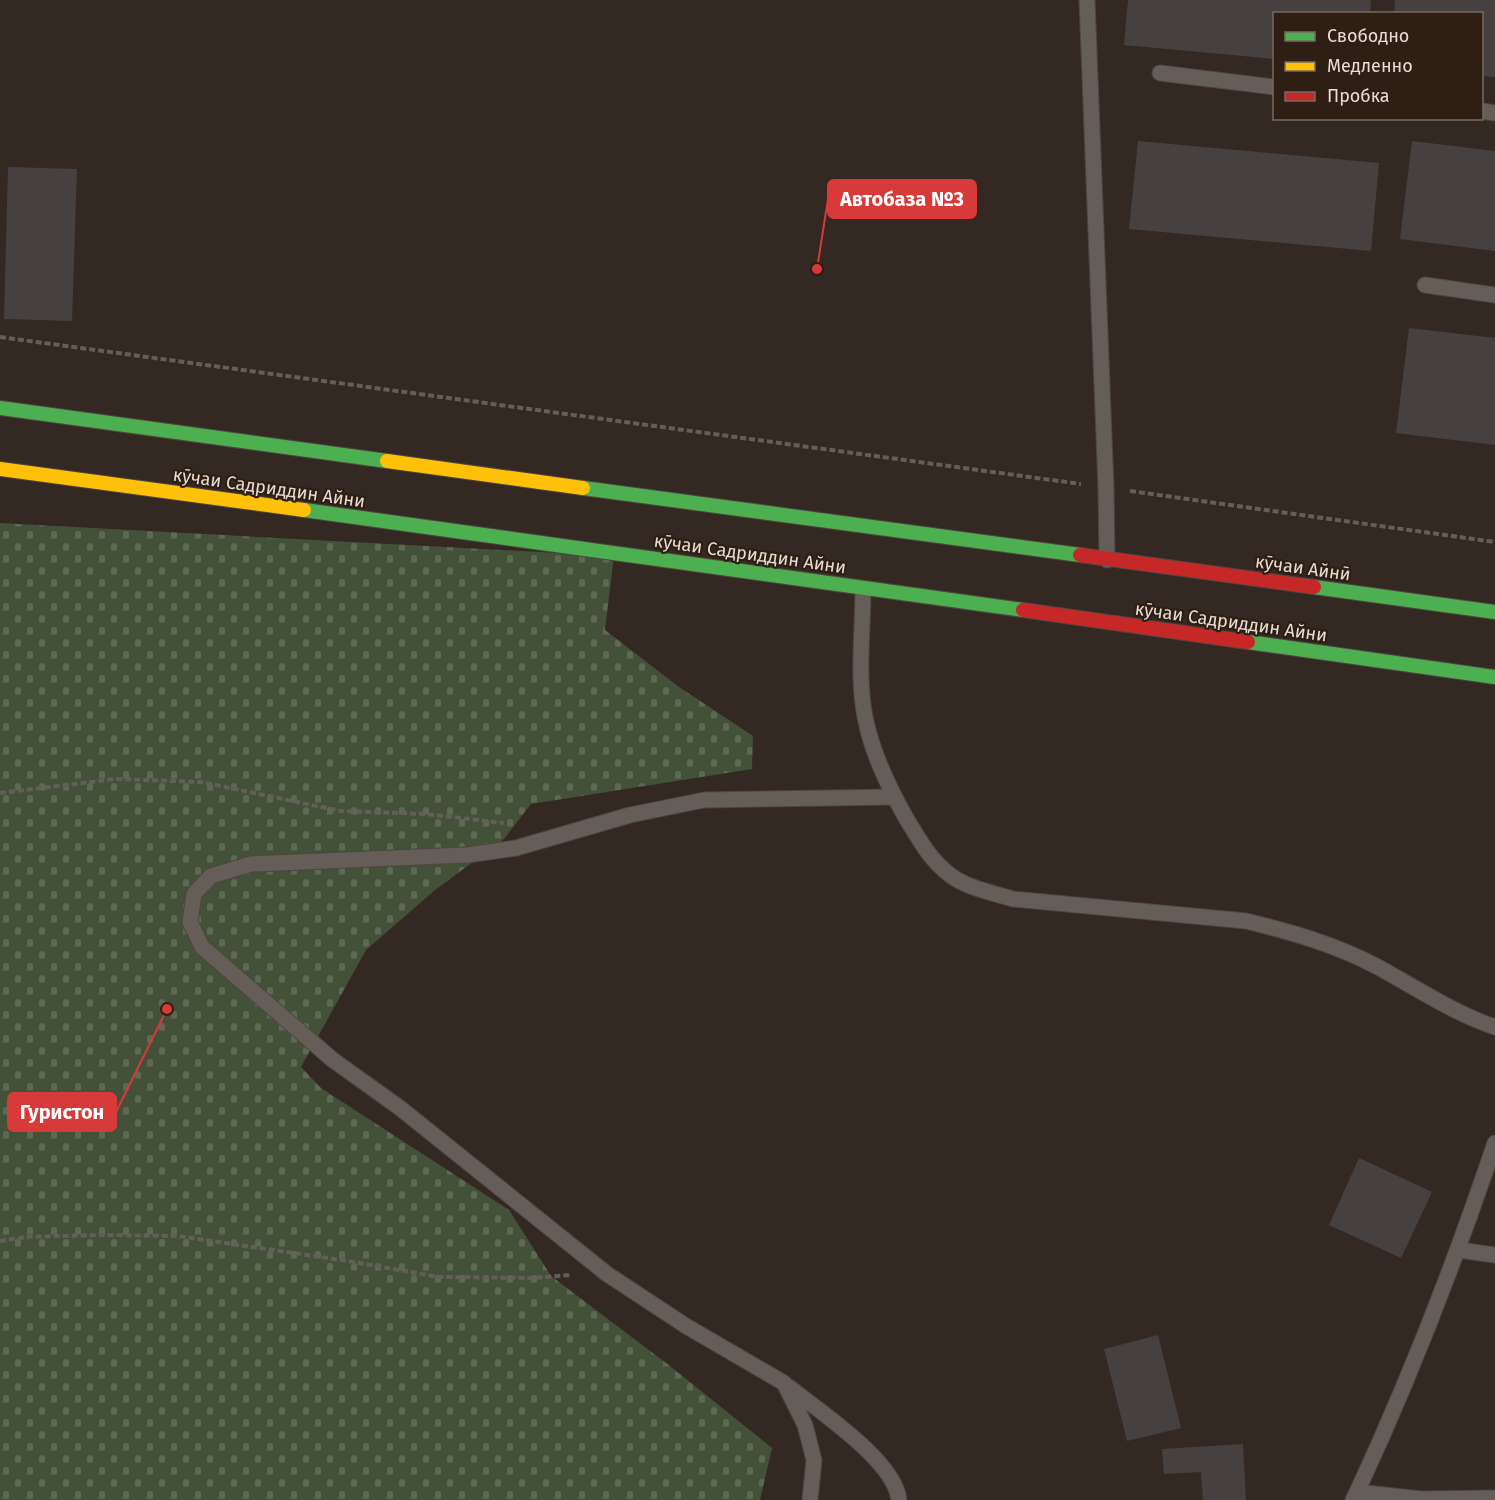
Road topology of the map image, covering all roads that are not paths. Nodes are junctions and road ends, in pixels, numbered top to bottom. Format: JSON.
{"nodes":[{"id":1,"x":1087,"y":0,"type":"edge"},
{"id":2,"x":1160,"y":74,"type":"dead end"},
{"id":3,"x":1273,"y":87,"type":"edge"},
{"id":4,"x":1425,"y":285,"type":"dead end"},
{"id":5,"x":1495,"y":295,"type":"edge"},
{"id":6,"x":0,"y":408,"type":"edge"},
{"id":7,"x":0,"y":469,"type":"edge"},
{"id":8,"x":1107,"y":560,"type":"junction"},
{"id":9,"x":863,"y":589,"type":"junction"},
{"id":10,"x":1495,"y":612,"type":"edge"},
{"id":11,"x":1495,"y":677,"type":"edge"},
{"id":12,"x":894,"y":796,"type":"junction"},
{"id":13,"x":1495,"y":1027,"type":"edge"},
{"id":14,"x":1495,"y":1143,"type":"edge"},
{"id":15,"x":1459,"y":1250,"type":"junction"},
{"id":16,"x":1495,"y":1255,"type":"edge"},
{"id":17,"x":784,"y":1383,"type":"junction"},
{"id":18,"x":1355,"y":1496,"type":"edge"},
{"id":19,"x":1495,"y":1498,"type":"edge"},
{"id":20,"x":810,"y":1500,"type":"edge"},
{"id":21,"x":900,"y":1500,"type":"edge"}],
"edges":[{"from":1,"to":8,"type":"lane"},
{"from":2,"to":3,"type":"lane"},
{"from":4,"to":5,"type":"lane"},
{"from":6,"to":8,"type":"highway"},
{"from":7,"to":9,"type":"highway","name":"кӯчаи Садриддин Айни"},
{"from":8,"to":10,"type":"highway","name":"кӯчаи Айнӣ"},
{"from":9,"to":11,"type":"highway","name":"кӯчаи Садриддин Айни"},
{"from":9,"to":12,"type":"lane"},
{"from":12,"to":13,"type":"lane"},
{"from":12,"to":17,"type":"lane"},
{"from":14,"to":15,"type":"lane"},
{"from":15,"to":16,"type":"lane"},
{"from":15,"to":18,"type":"lane"},
{"from":17,"to":20,"type":"lane"},
{"from":17,"to":21,"type":"lane"},
{"from":18,"to":19,"type":"lane"}]}
